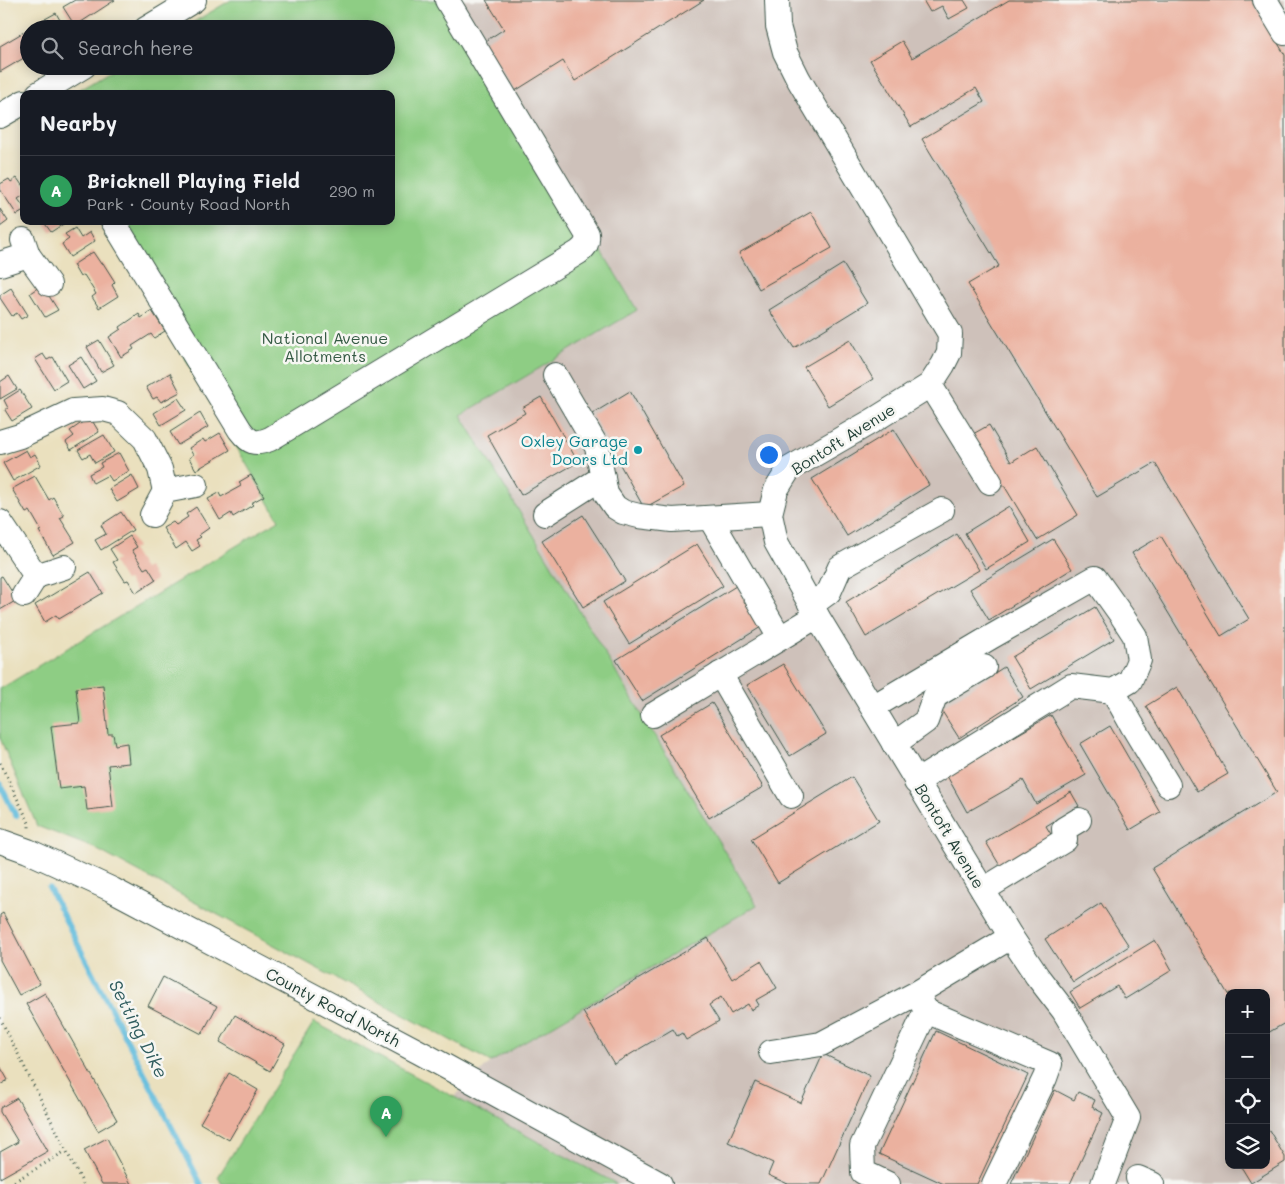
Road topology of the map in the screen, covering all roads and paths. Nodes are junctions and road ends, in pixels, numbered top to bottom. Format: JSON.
{"nodes":[{"id":1,"x":194,"y":0,"type":"edge"},
{"id":2,"x":446,"y":0,"type":"edge"},
{"id":3,"x":777,"y":0,"type":"edge"},
{"id":4,"x":1264,"y":0,"type":"edge"},
{"id":5,"x":161,"y":20,"type":"edge"},
{"id":6,"x":1285,"y":33,"type":"edge"},
{"id":7,"x":69,"y":75,"type":"edge"},
{"id":8,"x":45,"y":90,"type":"edge"},
{"id":9,"x":20,"y":104,"type":"edge"},
{"id":10,"x":0,"y":116,"type":"edge"},
{"id":11,"x":115,"y":225,"type":"edge"},
{"id":12,"x":0,"y":264,"type":"edge"},
{"id":13,"x":49,"y":284,"type":"dead end"},
{"id":14,"x":555,"y":374,"type":"dead end"},
{"id":15,"x":930,"y":385,"type":"junction"},
{"id":16,"x":0,"y":442,"type":"edge"},
{"id":17,"x":603,"y":477,"type":"junction"},
{"id":18,"x":990,"y":482,"type":"dead end"},
{"id":19,"x":196,"y":485,"type":"dead end"},
{"id":20,"x":165,"y":491,"type":"junction"},
{"id":21,"x":942,"y":510,"type":"dead end"},
{"id":22,"x":545,"y":514,"type":"dead end"},
{"id":23,"x":770,"y":514,"type":"junction"},
{"id":24,"x":152,"y":515,"type":"dead end"},
{"id":25,"x":710,"y":518,"type":"junction"},
{"id":26,"x":0,"y":522,"type":"edge"},
{"id":27,"x":64,"y":567,"type":"dead end"},
{"id":28,"x":814,"y":610,"type":"junction"},
{"id":29,"x":780,"y":638,"type":"junction"},
{"id":30,"x":984,"y":667,"type":"dead end"},
{"id":31,"x":720,"y":674,"type":"junction"},
{"id":32,"x":1113,"y":691,"type":"junction"},
{"id":33,"x":873,"y":707,"type":"junction"},
{"id":34,"x":653,"y":715,"type":"dead end"},
{"id":35,"x":894,"y":744,"type":"junction"},
{"id":36,"x":0,"y":763,"type":"edge"},
{"id":37,"x":916,"y":782,"type":"junction"},
{"id":38,"x":1168,"y":785,"type":"dead end"},
{"id":39,"x":791,"y":796,"type":"dead end"},
{"id":40,"x":1079,"y":820,"type":"dead end"},
{"id":41,"x":0,"y":841,"type":"edge"},
{"id":42,"x":28,"y":851,"type":"junction"},
{"id":43,"x":983,"y":890,"type":"junction"},
{"id":44,"x":1011,"y":937,"type":"junction"},
{"id":45,"x":922,"y":1002,"type":"junction"},
{"id":46,"x":0,"y":1018,"type":"edge"},
{"id":47,"x":771,"y":1052,"type":"dead end"},
{"id":48,"x":66,"y":1151,"type":"junction"},
{"id":49,"x":10,"y":1184,"type":"edge"},
{"id":50,"x":83,"y":1184,"type":"edge"},
{"id":51,"x":660,"y":1184,"type":"edge"},
{"id":52,"x":888,"y":1184,"type":"edge"},
{"id":53,"x":994,"y":1184,"type":"edge"},
{"id":54,"x":1103,"y":1184,"type":"edge"}],
"edges":[{"from":1,"to":5,"type":"street"},
{"from":2,"to":11,"type":"street"},
{"from":3,"to":15,"type":"street","name":"Bontoft Avenue"},
{"from":4,"to":6,"type":"street"},
{"from":7,"to":8,"type":"street"},
{"from":9,"to":10,"type":"street"},
{"from":12,"to":13,"type":"street"},
{"from":14,"to":17,"type":"street"},
{"from":15,"to":18,"type":"street"},
{"from":15,"to":23,"type":"street","name":"Bontoft Avenue"},
{"from":16,"to":20,"type":"street"},
{"from":17,"to":22,"type":"street"},
{"from":17,"to":25,"type":"street"},
{"from":19,"to":20,"type":"street"},
{"from":20,"to":24,"type":"street"},
{"from":21,"to":28,"type":"street"},
{"from":23,"to":25,"type":"street"},
{"from":23,"to":28,"type":"street","name":"Bontoft Avenue"},
{"from":25,"to":29,"type":"street"},
{"from":26,"to":27,"type":"street"},
{"from":28,"to":29,"type":"street"},
{"from":28,"to":33,"type":"street","name":"Bontoft Avenue"},
{"from":29,"to":31,"type":"street"},
{"from":30,"to":35,"type":"street"},
{"from":31,"to":34,"type":"street"},
{"from":31,"to":39,"type":"street"},
{"from":32,"to":33,"type":"street"},
{"from":32,"to":37,"type":"street"},
{"from":32,"to":38,"type":"street"},
{"from":33,"to":35,"type":"street","name":"Bontoft Avenue"},
{"from":35,"to":37,"type":"street","name":"Bontoft Avenue"},
{"from":36,"to":42,"type":"path"},
{"from":37,"to":43,"type":"street","name":"Bontoft Avenue"},
{"from":40,"to":43,"type":"street"},
{"from":41,"to":42,"type":"street","name":"County Road North"},
{"from":42,"to":51,"type":"street","name":"County Road North"},
{"from":43,"to":44,"type":"street","name":"Bontoft Avenue"},
{"from":44,"to":45,"type":"street"},
{"from":44,"to":54,"type":"street","name":"Bontoft Avenue"},
{"from":45,"to":47,"type":"street"},
{"from":45,"to":52,"type":"street"},
{"from":45,"to":53,"type":"street"},
{"from":46,"to":48,"type":"path"},
{"from":48,"to":49,"type":"path"},
{"from":48,"to":50,"type":"path"}]}
